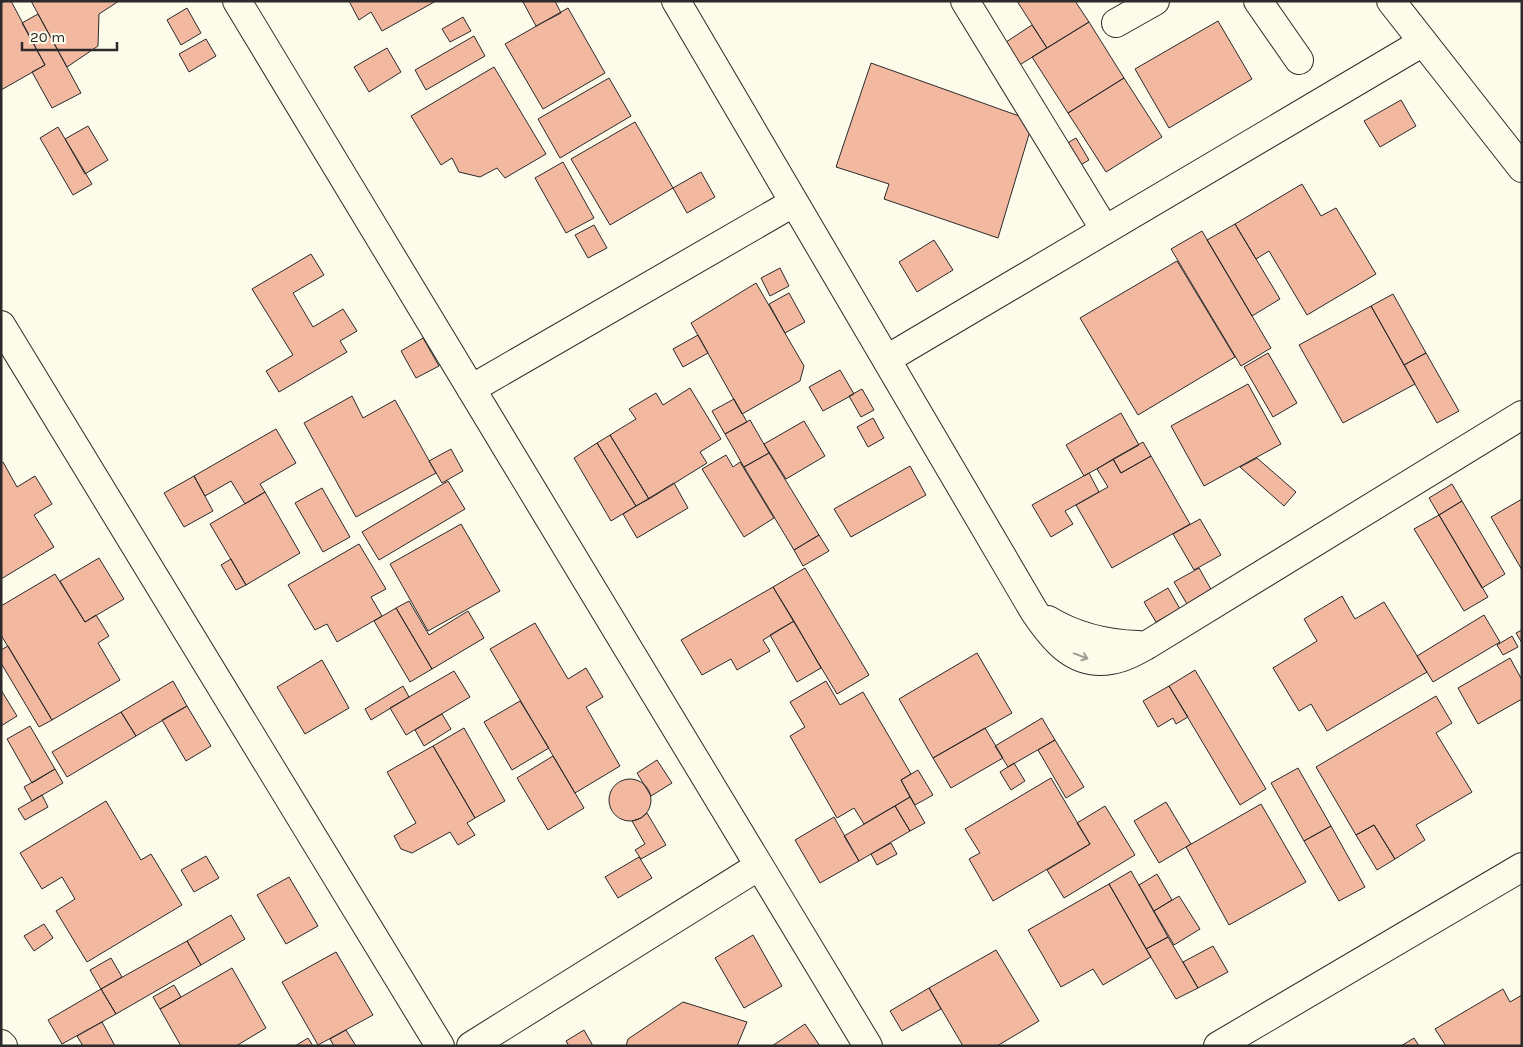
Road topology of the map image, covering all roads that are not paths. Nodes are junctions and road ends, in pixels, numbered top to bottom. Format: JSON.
{"nodes":[{"id":1,"x":237,"y":1,"type":"edge"},
{"id":2,"x":676,"y":1,"type":"edge"},
{"id":3,"x":965,"y":1,"type":"edge"},
{"id":4,"x":1155,"y":1,"type":"edge"},
{"id":5,"x":1258,"y":1,"type":"edge"},
{"id":6,"x":1391,"y":1,"type":"edge"},
{"id":7,"x":1116,"y":23,"type":"dead end"},
{"id":8,"x":1423,"y":42,"type":"junction"},
{"id":9,"x":1299,"y":60,"type":"dead end"},
{"id":10,"x":1522,"y":168,"type":"edge"},
{"id":11,"x":793,"y":203,"type":"junction"},
{"id":12,"x":1105,"y":230,"type":"junction"},
{"id":13,"x":1,"y":325,"type":"edge"},
{"id":14,"x":887,"y":359,"type":"junction"},
{"id":15,"x":471,"y":389,"type":"junction"},
{"id":16,"x":1522,"y":416,"type":"edge"},
{"id":17,"x":760,"y":866,"type":"junction"},
{"id":18,"x":1518,"y":878,"type":"edge"},
{"id":19,"x":440,"y":1046,"type":"edge"},
{"id":20,"x":471,"y":1046,"type":"edge"},
{"id":21,"x":868,"y":1046,"type":"edge"},
{"id":22,"x":1218,"y":1046,"type":"edge"}],
"edges":[{"from":1,"to":15,"type":"street"},
{"from":2,"to":11,"type":"street"},
{"from":3,"to":12,"type":"street"},
{"from":4,"to":7,"type":"street"},
{"from":5,"to":9,"type":"street"},
{"from":6,"to":8,"type":"street"},
{"from":8,"to":10,"type":"street"},
{"from":8,"to":12,"type":"street"},
{"from":11,"to":14,"type":"street"},
{"from":11,"to":15,"type":"street"},
{"from":12,"to":14,"type":"street"},
{"from":13,"to":19,"type":"street"},
{"from":14,"to":16,"type":"street"},
{"from":15,"to":17,"type":"street"},
{"from":17,"to":20,"type":"street"},
{"from":17,"to":21,"type":"street"},
{"from":18,"to":22,"type":"street"}]}
